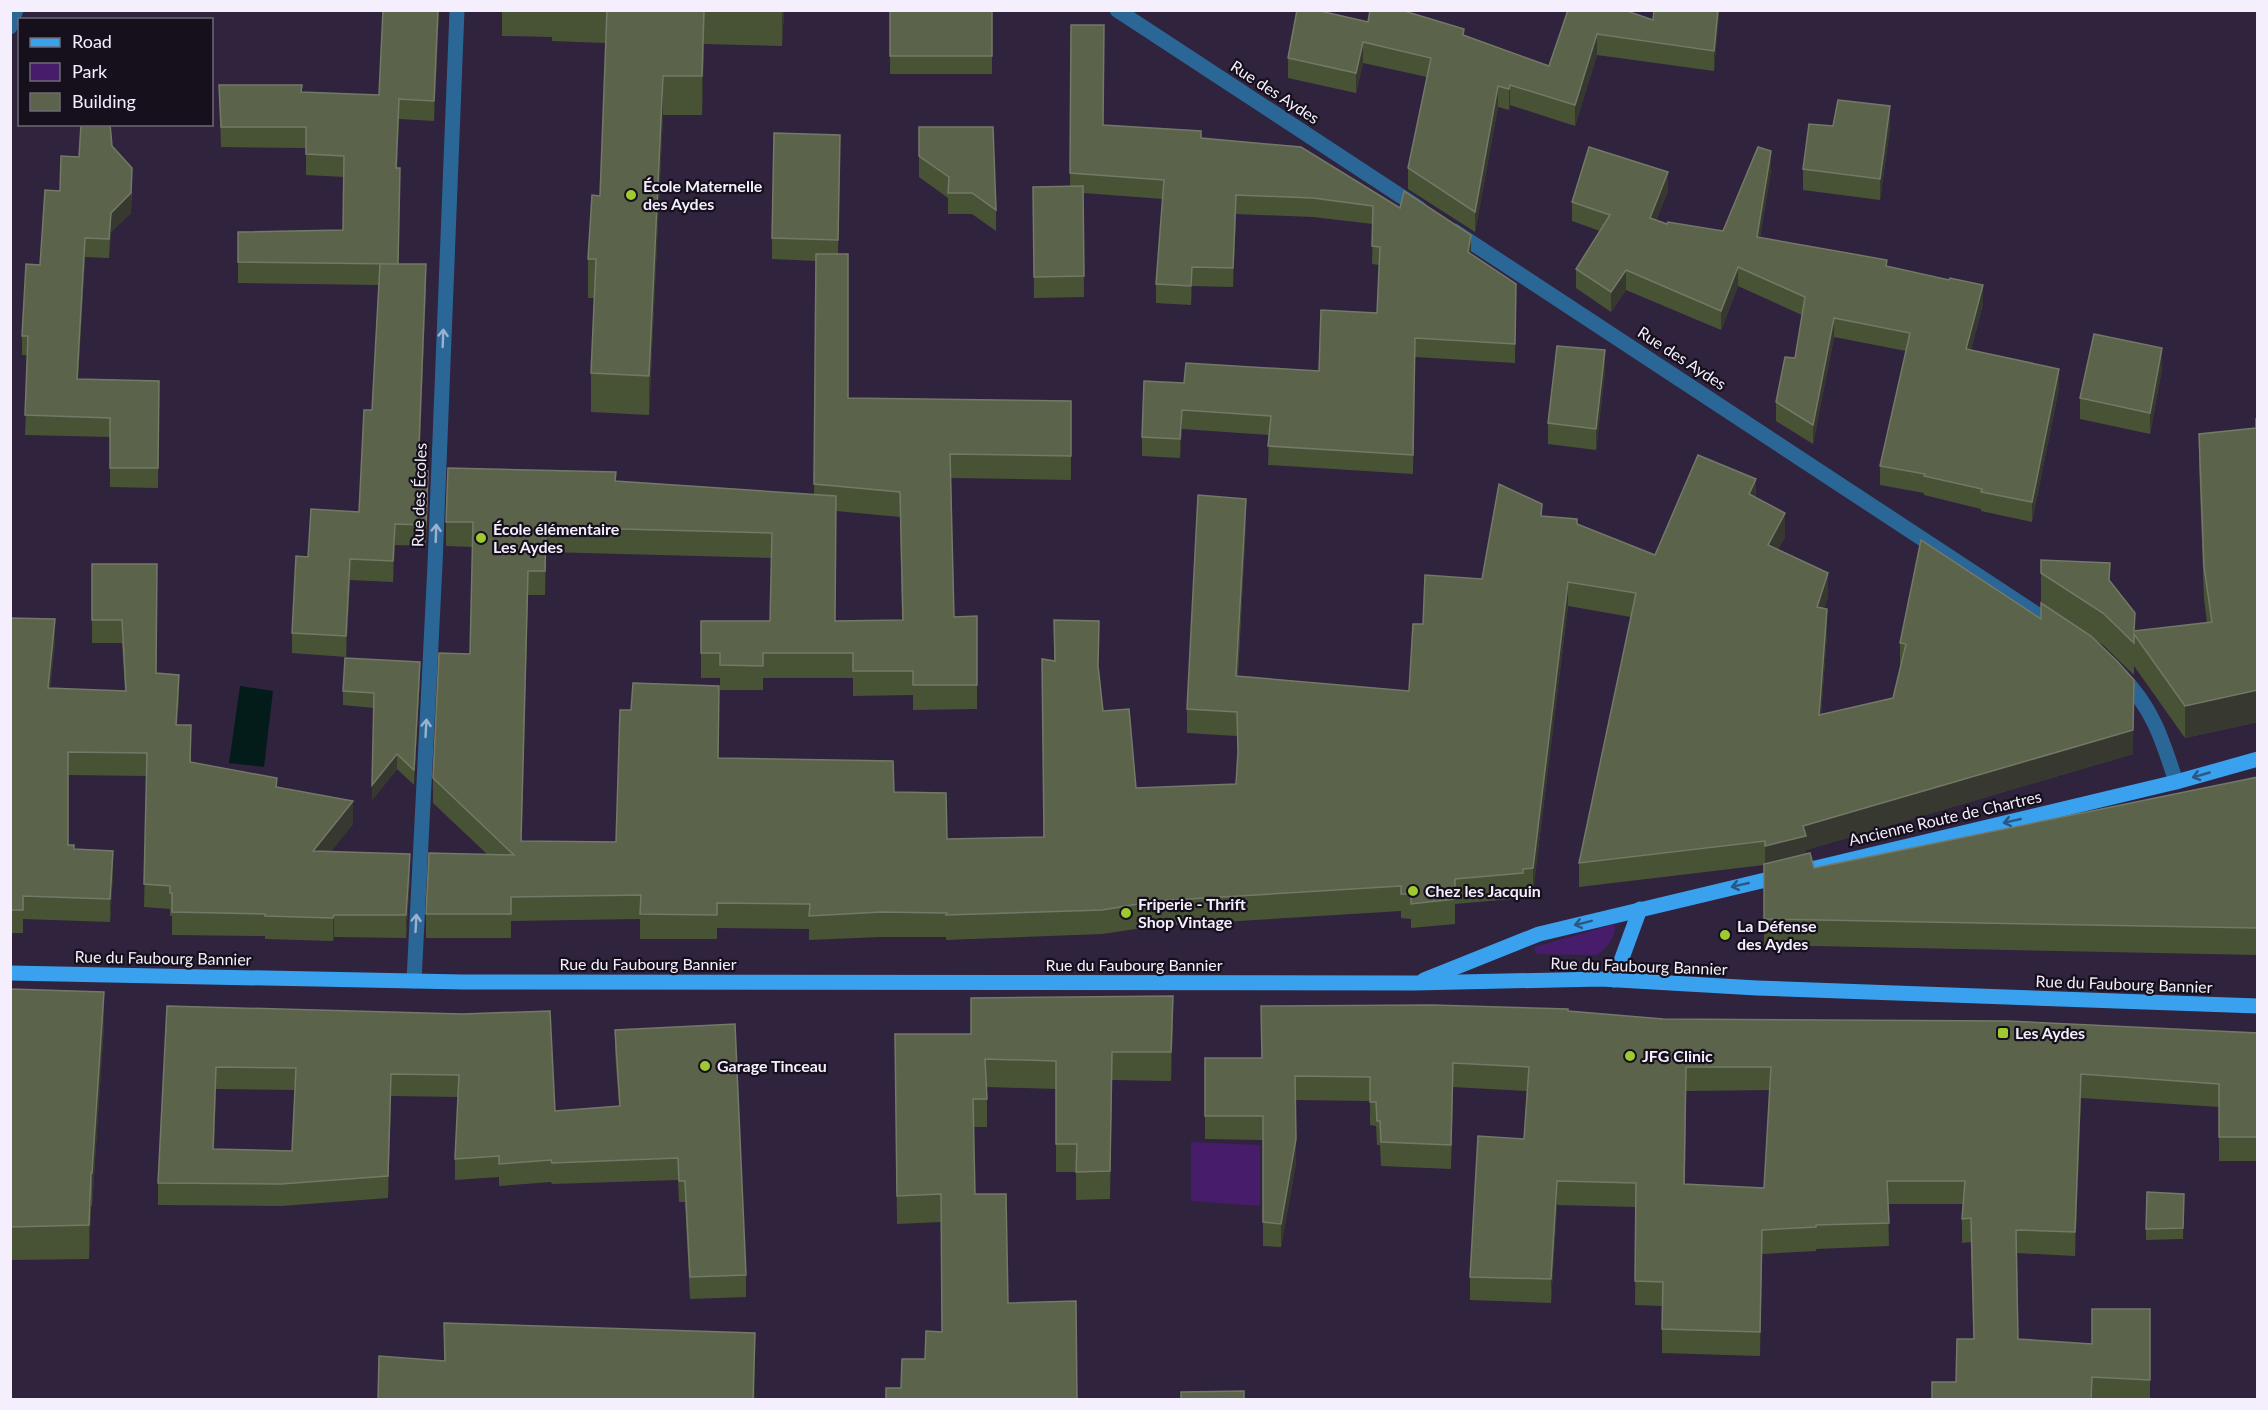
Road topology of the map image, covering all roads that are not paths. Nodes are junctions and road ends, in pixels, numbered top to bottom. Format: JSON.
{"nodes":[{"id":1,"x":16,"y":10,"type":"edge"},
{"id":2,"x":457,"y":10,"type":"edge"},
{"id":3,"x":1117,"y":10,"type":"edge"},
{"id":4,"x":10,"y":27,"type":"edge"},
{"id":5,"x":2067,"y":634,"type":"edge"},
{"id":6,"x":2112,"y":668,"type":"edge"},
{"id":7,"x":2258,"y":759,"type":"edge"},
{"id":8,"x":2176,"y":782,"type":"junction"},
{"id":9,"x":1640,"y":909,"type":"junction"},
{"id":10,"x":10,"y":973,"type":"edge"},
{"id":11,"x":1614,"y":980,"type":"junction"},
{"id":12,"x":414,"y":981,"type":"junction"},
{"id":13,"x":1415,"y":983,"type":"junction"},
{"id":14,"x":2258,"y":1006,"type":"edge"}],
"edges":[{"from":1,"to":4,"type":"street"},
{"from":12,"to":2,"type":"street","name":"Rue des Écoles","one_way":true},
{"from":3,"to":5,"type":"street","name":"Rue des Aydes"},
{"from":6,"to":8,"type":"street"},
{"from":7,"to":8,"type":"main road","name":"Ancienne Route de Chartres","one_way":true},
{"from":8,"to":9,"type":"main road","name":"Ancienne Route de Chartres","one_way":true},
{"from":9,"to":11,"type":"main road"},
{"from":9,"to":13,"type":"main road","name":"Ancienne Route de Chartres","one_way":true},
{"from":10,"to":12,"type":"main road","name":"Rue du Faubourg Bannier"},
{"from":11,"to":13,"type":"main road","name":"Rue du Faubourg Bannier"},
{"from":11,"to":14,"type":"main road","name":"Rue du Faubourg Bannier"},
{"from":12,"to":13,"type":"main road","name":"Rue du Faubourg Bannier"}]}
